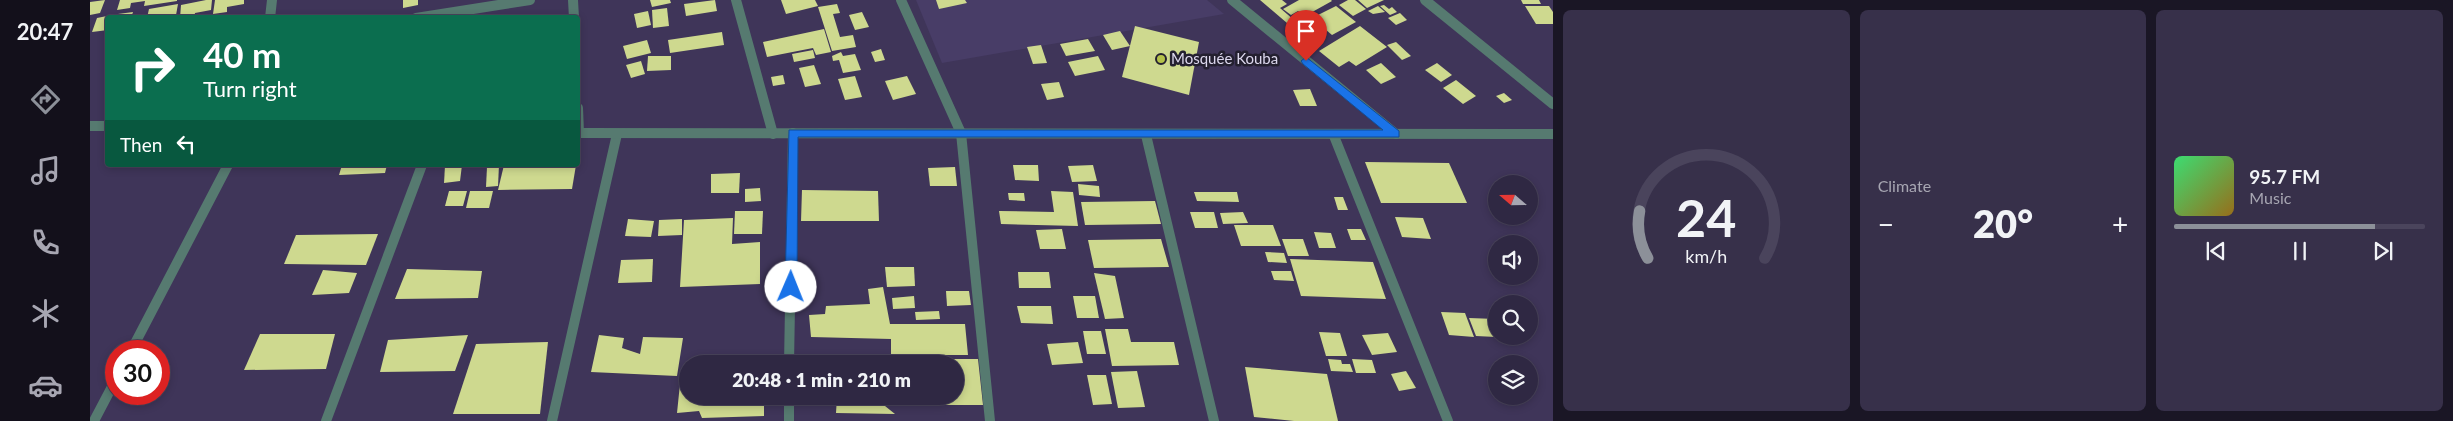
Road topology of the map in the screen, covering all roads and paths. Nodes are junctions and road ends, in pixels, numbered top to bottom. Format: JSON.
{"nodes":[{"id":1,"x":272,"y":0,"type":"edge"},
{"id":2,"x":530,"y":0,"type":"edge"},
{"id":3,"x":573,"y":0,"type":"edge"},
{"id":4,"x":736,"y":0,"type":"edge"},
{"id":5,"x":901,"y":0,"type":"edge"},
{"id":6,"x":1232,"y":0,"type":"edge"},
{"id":7,"x":1425,"y":0,"type":"edge"},
{"id":8,"x":270,"y":15,"type":"edge"},
{"id":9,"x":435,"y":15,"type":"edge"},
{"id":10,"x":574,"y":15,"type":"edge"},
{"id":11,"x":1553,"y":104,"type":"edge"},
{"id":12,"x":90,"y":126,"type":"edge"},
{"id":13,"x":105,"y":126,"type":"edge"},
{"id":14,"x":580,"y":133,"type":"edge"},
{"id":15,"x":793,"y":133,"type":"junction"},
{"id":16,"x":961,"y":133,"type":"junction"},
{"id":17,"x":617,"y":134,"type":"junction"},
{"id":18,"x":773,"y":134,"type":"junction"},
{"id":19,"x":1396,"y":134,"type":"junction"},
{"id":20,"x":1553,"y":134,"type":"edge"},
{"id":21,"x":1146,"y":135,"type":"junction"},
{"id":22,"x":1334,"y":136,"type":"junction"},
{"id":23,"x":227,"y":167,"type":"edge"},
{"id":24,"x":421,"y":167,"type":"edge"},
{"id":25,"x":136,"y":340,"type":"edge"},
{"id":26,"x":790,"y":355,"type":"edge"},
{"id":27,"x":105,"y":400,"type":"edge"},
{"id":28,"x":789,"y":405,"type":"edge"},
{"id":29,"x":94,"y":421,"type":"edge"},
{"id":30,"x":326,"y":421,"type":"edge"},
{"id":31,"x":552,"y":421,"type":"edge"},
{"id":32,"x":789,"y":421,"type":"edge"},
{"id":33,"x":990,"y":421,"type":"edge"},
{"id":34,"x":1214,"y":421,"type":"edge"},
{"id":35,"x":1448,"y":421,"type":"edge"}],
"edges":[{"from":1,"to":8,"type":"street"},
{"from":2,"to":9,"type":"street"},
{"from":3,"to":10,"type":"street"},
{"from":4,"to":18,"type":"street"},
{"from":5,"to":16,"type":"street"},
{"from":6,"to":19,"type":"street"},
{"from":7,"to":11,"type":"street"},
{"from":12,"to":13,"type":"street"},
{"from":14,"to":17,"type":"street"},
{"from":15,"to":16,"type":"street"},
{"from":15,"to":18,"type":"street"},
{"from":15,"to":26,"type":"street"},
{"from":16,"to":21,"type":"street"},
{"from":16,"to":33,"type":"street"},
{"from":17,"to":18,"type":"street"},
{"from":17,"to":31,"type":"street"},
{"from":19,"to":20,"type":"street"},
{"from":19,"to":22,"type":"street"},
{"from":21,"to":22,"type":"street"},
{"from":21,"to":34,"type":"street"},
{"from":22,"to":35,"type":"street"},
{"from":23,"to":25,"type":"street"},
{"from":24,"to":30,"type":"street"},
{"from":27,"to":29,"type":"street"},
{"from":28,"to":32,"type":"street"}]}
